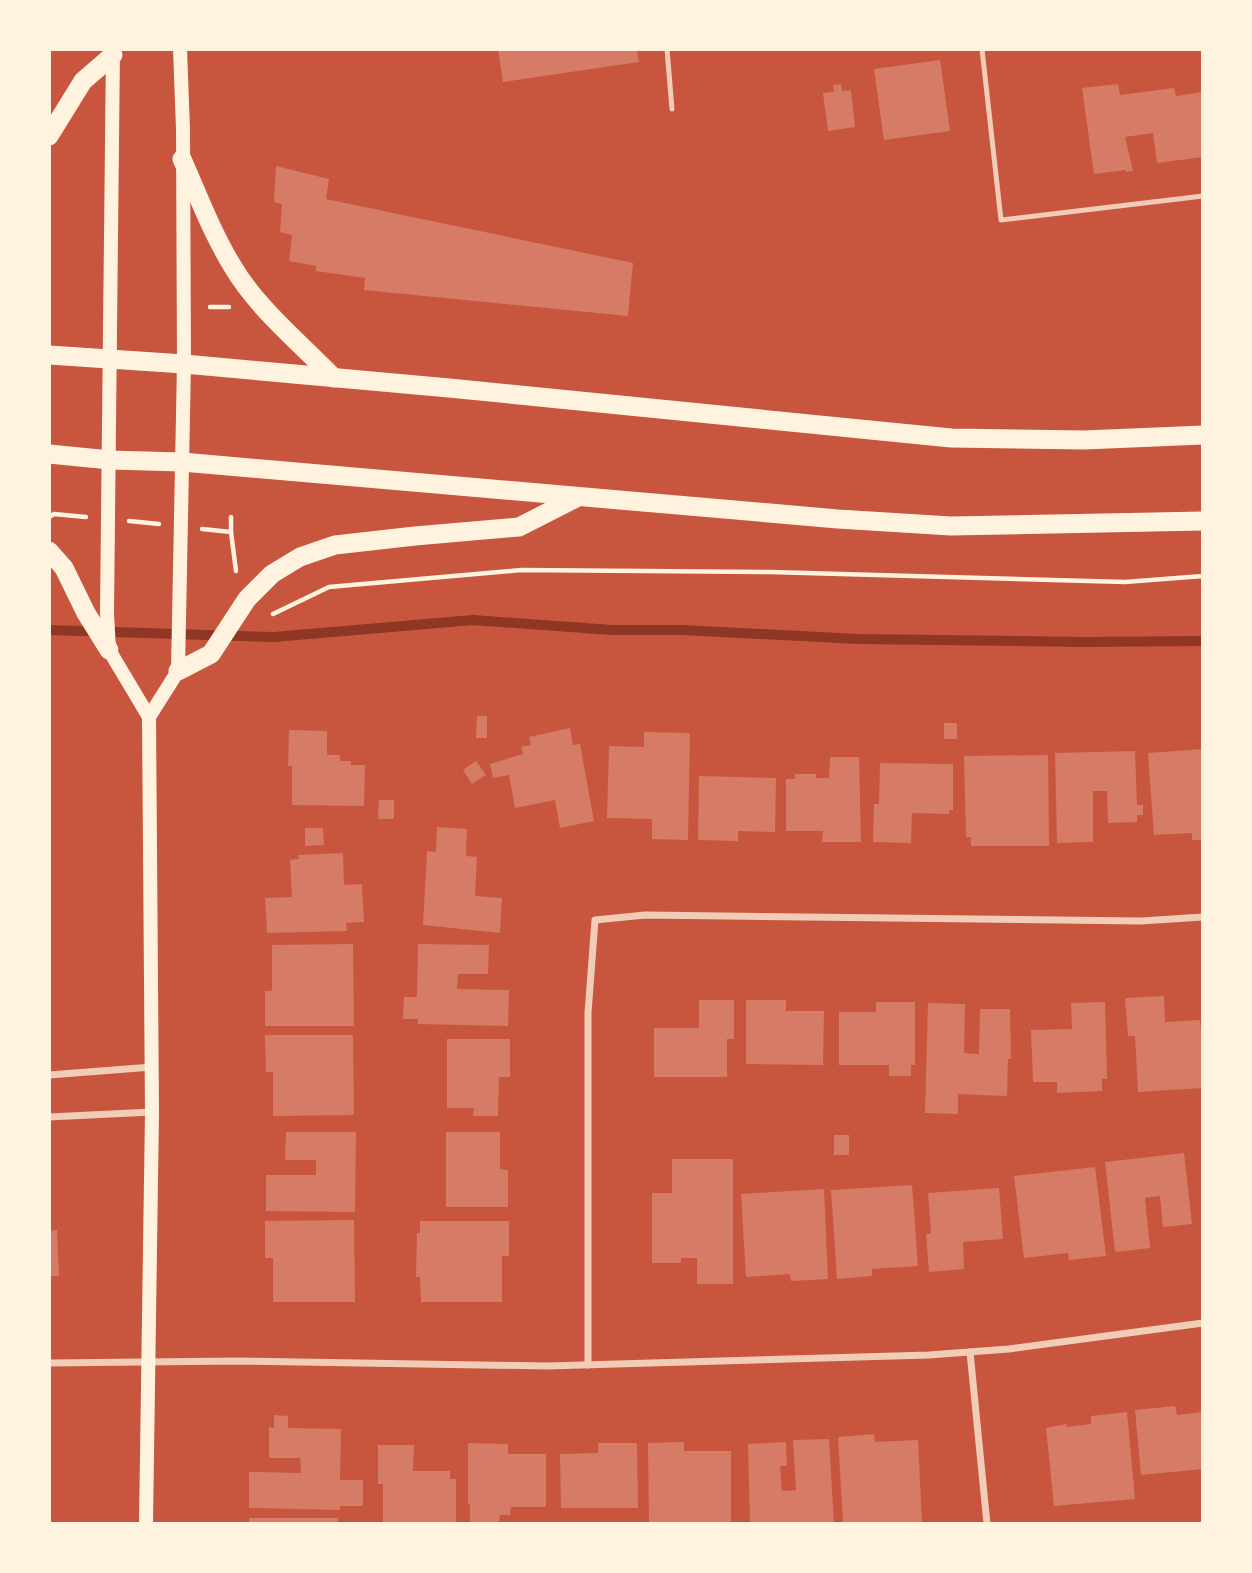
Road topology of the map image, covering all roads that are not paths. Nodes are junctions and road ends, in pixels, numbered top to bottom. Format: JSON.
{"nodes":[{"id":1,"x":180,"y":49,"type":"edge"},
{"id":2,"x":667,"y":49,"type":"edge"},
{"id":3,"x":982,"y":49,"type":"edge"},
{"id":4,"x":113,"y":52,"type":"edge"},
{"id":5,"x":672,"y":109,"type":"dead end"},
{"id":6,"x":49,"y":136,"type":"edge"},
{"id":7,"x":183,"y":159,"type":"junction"},
{"id":8,"x":1203,"y":196,"type":"edge"},
{"id":9,"x":49,"y":355,"type":"edge"},
{"id":10,"x":111,"y":360,"type":"junction"},
{"id":11,"x":184,"y":364,"type":"junction"},
{"id":12,"x":334,"y":378,"type":"junction"},
{"id":13,"x":1203,"y":435,"type":"edge"},
{"id":14,"x":49,"y":454,"type":"edge"},
{"id":15,"x":110,"y":460,"type":"junction"},
{"id":16,"x":182,"y":462,"type":"junction"},
{"id":17,"x":577,"y":497,"type":"junction"},
{"id":18,"x":1203,"y":522,"type":"edge"},
{"id":19,"x":49,"y":551,"type":"edge"},
{"id":20,"x":108,"y":650,"type":"junction"},
{"id":21,"x":179,"y":662,"type":"junction"},
{"id":22,"x":149,"y":717,"type":"junction"},
{"id":23,"x":1203,"y":917,"type":"edge"},
{"id":24,"x":152,"y":1067,"type":"junction"},
{"id":25,"x":49,"y":1074,"type":"edge"},
{"id":26,"x":152,"y":1112,"type":"junction"},
{"id":27,"x":49,"y":1117,"type":"edge"},
{"id":28,"x":1203,"y":1323,"type":"edge"},
{"id":29,"x":970,"y":1352,"type":"junction"},
{"id":30,"x":147,"y":1362,"type":"junction"},
{"id":31,"x":49,"y":1363,"type":"edge"},
{"id":32,"x":588,"y":1365,"type":"junction"},
{"id":33,"x":146,"y":1524,"type":"edge"},
{"id":34,"x":986,"y":1524,"type":"edge"}],
"edges":[{"from":1,"to":7,"type":"main road"},
{"from":2,"to":5,"type":"lane"},
{"from":3,"to":8,"type":"lane"},
{"from":4,"to":6,"type":"highway"},
{"from":4,"to":10,"type":"main road"},
{"from":7,"to":11,"type":"main road"},
{"from":7,"to":12,"type":"highway"},
{"from":9,"to":10,"type":"highway"},
{"from":10,"to":11,"type":"highway"},
{"from":10,"to":15,"type":"main road"},
{"from":11,"to":12,"type":"highway"},
{"from":11,"to":16,"type":"main road"},
{"from":12,"to":13,"type":"highway"},
{"from":14,"to":15,"type":"highway"},
{"from":15,"to":16,"type":"highway"},
{"from":15,"to":20,"type":"main road"},
{"from":16,"to":17,"type":"highway"},
{"from":16,"to":21,"type":"main road"},
{"from":17,"to":18,"type":"highway"},
{"from":17,"to":21,"type":"highway"},
{"from":19,"to":20,"type":"highway"},
{"from":20,"to":22,"type":"main road"},
{"from":21,"to":22,"type":"main road"},
{"from":22,"to":24,"type":"main road"},
{"from":23,"to":32,"type":"street"},
{"from":24,"to":25,"type":"street"},
{"from":24,"to":26,"type":"main road"},
{"from":26,"to":27,"type":"street"},
{"from":26,"to":30,"type":"main road"},
{"from":28,"to":29,"type":"street"},
{"from":29,"to":32,"type":"street"},
{"from":29,"to":34,"type":"street"},
{"from":30,"to":31,"type":"street"},
{"from":30,"to":32,"type":"street"},
{"from":30,"to":33,"type":"main road"}]}
